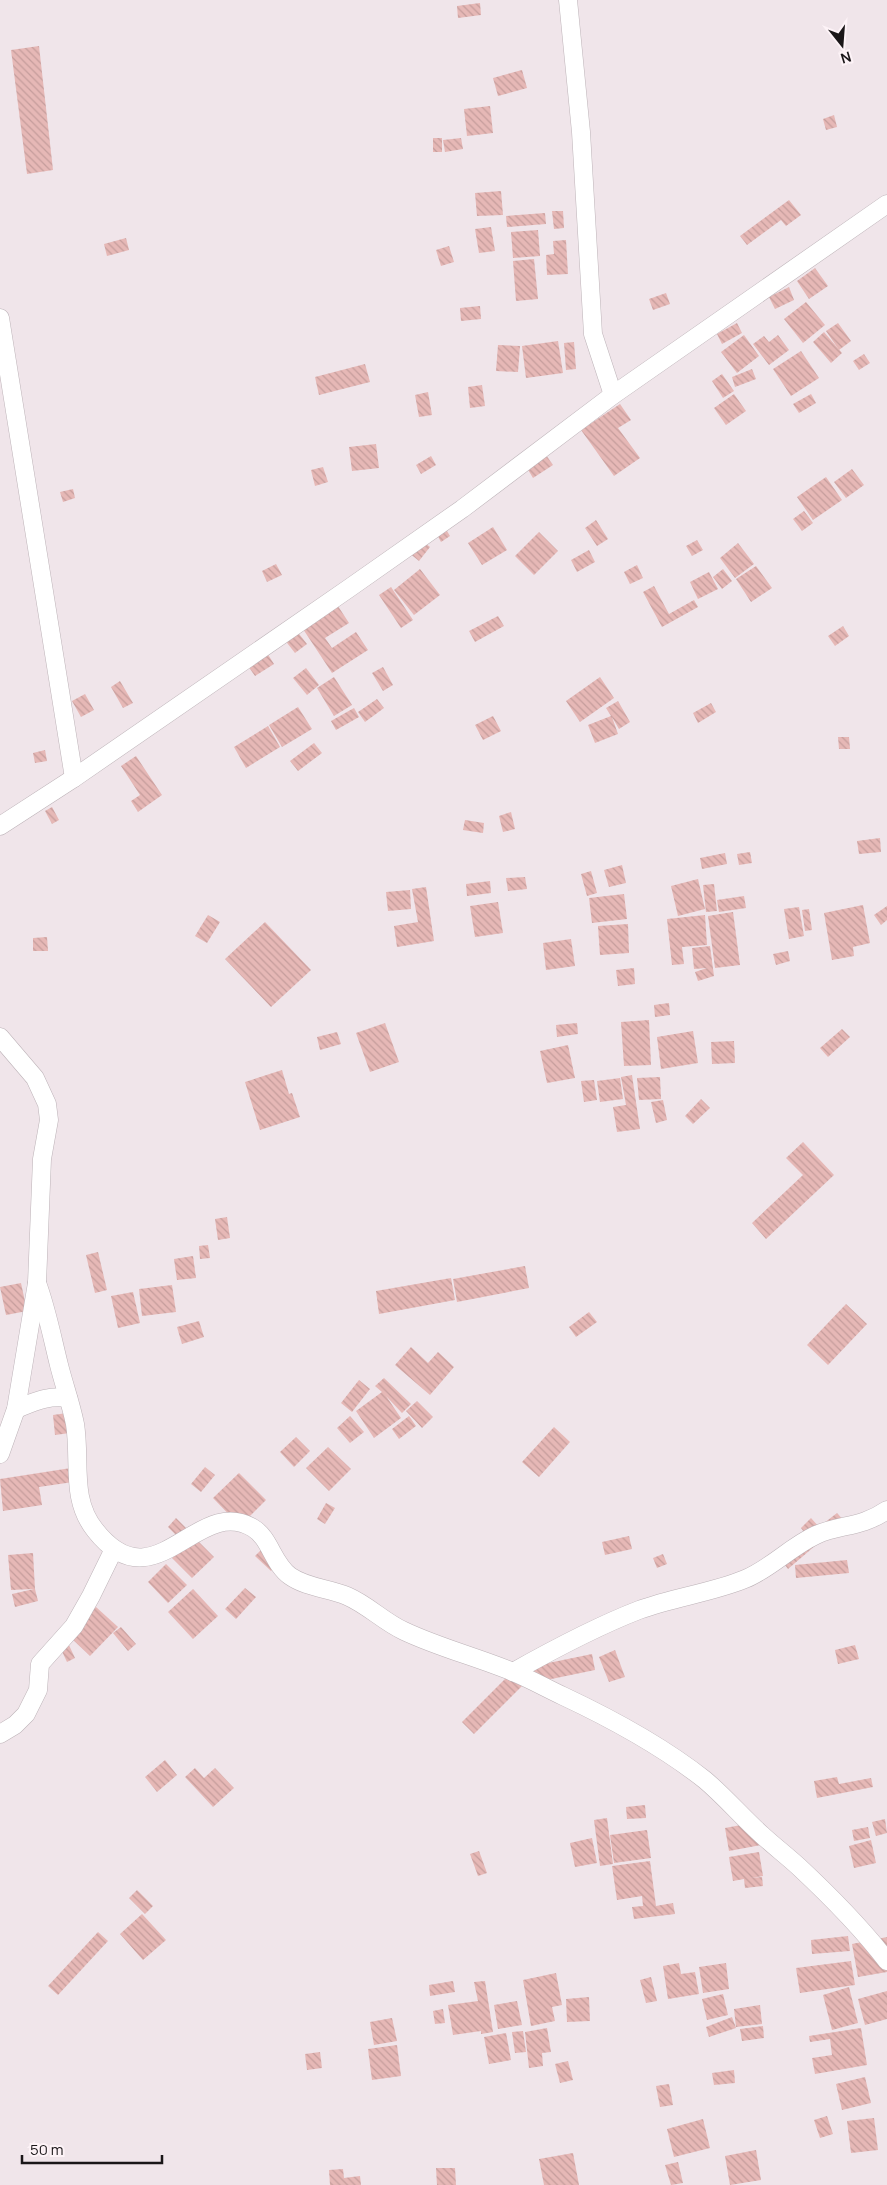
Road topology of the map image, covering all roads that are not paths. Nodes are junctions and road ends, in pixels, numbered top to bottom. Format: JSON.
{"nodes":[{"id":1,"x":568,"y":0,"type":"edge"},
{"id":2,"x":887,"y":204,"type":"edge"},
{"id":3,"x":0,"y":318,"type":"edge"},
{"id":4,"x":613,"y":395,"type":"junction"},
{"id":5,"x":74,"y":778,"type":"junction"},
{"id":6,"x":0,"y":826,"type":"edge"},
{"id":7,"x":0,"y":1037,"type":"edge"},
{"id":8,"x":37,"y":1283,"type":"junction"},
{"id":9,"x":68,"y":1398,"type":"junction"},
{"id":10,"x":16,"y":1409,"type":"junction"},
{"id":11,"x":0,"y":1454,"type":"edge"},
{"id":12,"x":887,"y":1510,"type":"edge"},
{"id":13,"x":114,"y":1548,"type":"junction"},
{"id":14,"x":513,"y":1672,"type":"junction"},
{"id":15,"x":0,"y":1734,"type":"edge"},
{"id":16,"x":887,"y":1960,"type":"edge"}],
"edges":[{"from":1,"to":4,"type":"street"},
{"from":2,"to":4,"type":"street"},
{"from":3,"to":5,"type":"street"},
{"from":4,"to":5,"type":"street"},
{"from":5,"to":6,"type":"street"},
{"from":7,"to":8,"type":"street"},
{"from":8,"to":9,"type":"street"},
{"from":8,"to":10,"type":"street"},
{"from":9,"to":10,"type":"street"},
{"from":9,"to":13,"type":"street"},
{"from":10,"to":11,"type":"street"},
{"from":12,"to":14,"type":"street"},
{"from":13,"to":14,"type":"street"},
{"from":13,"to":15,"type":"street"},
{"from":14,"to":16,"type":"street"}]}
